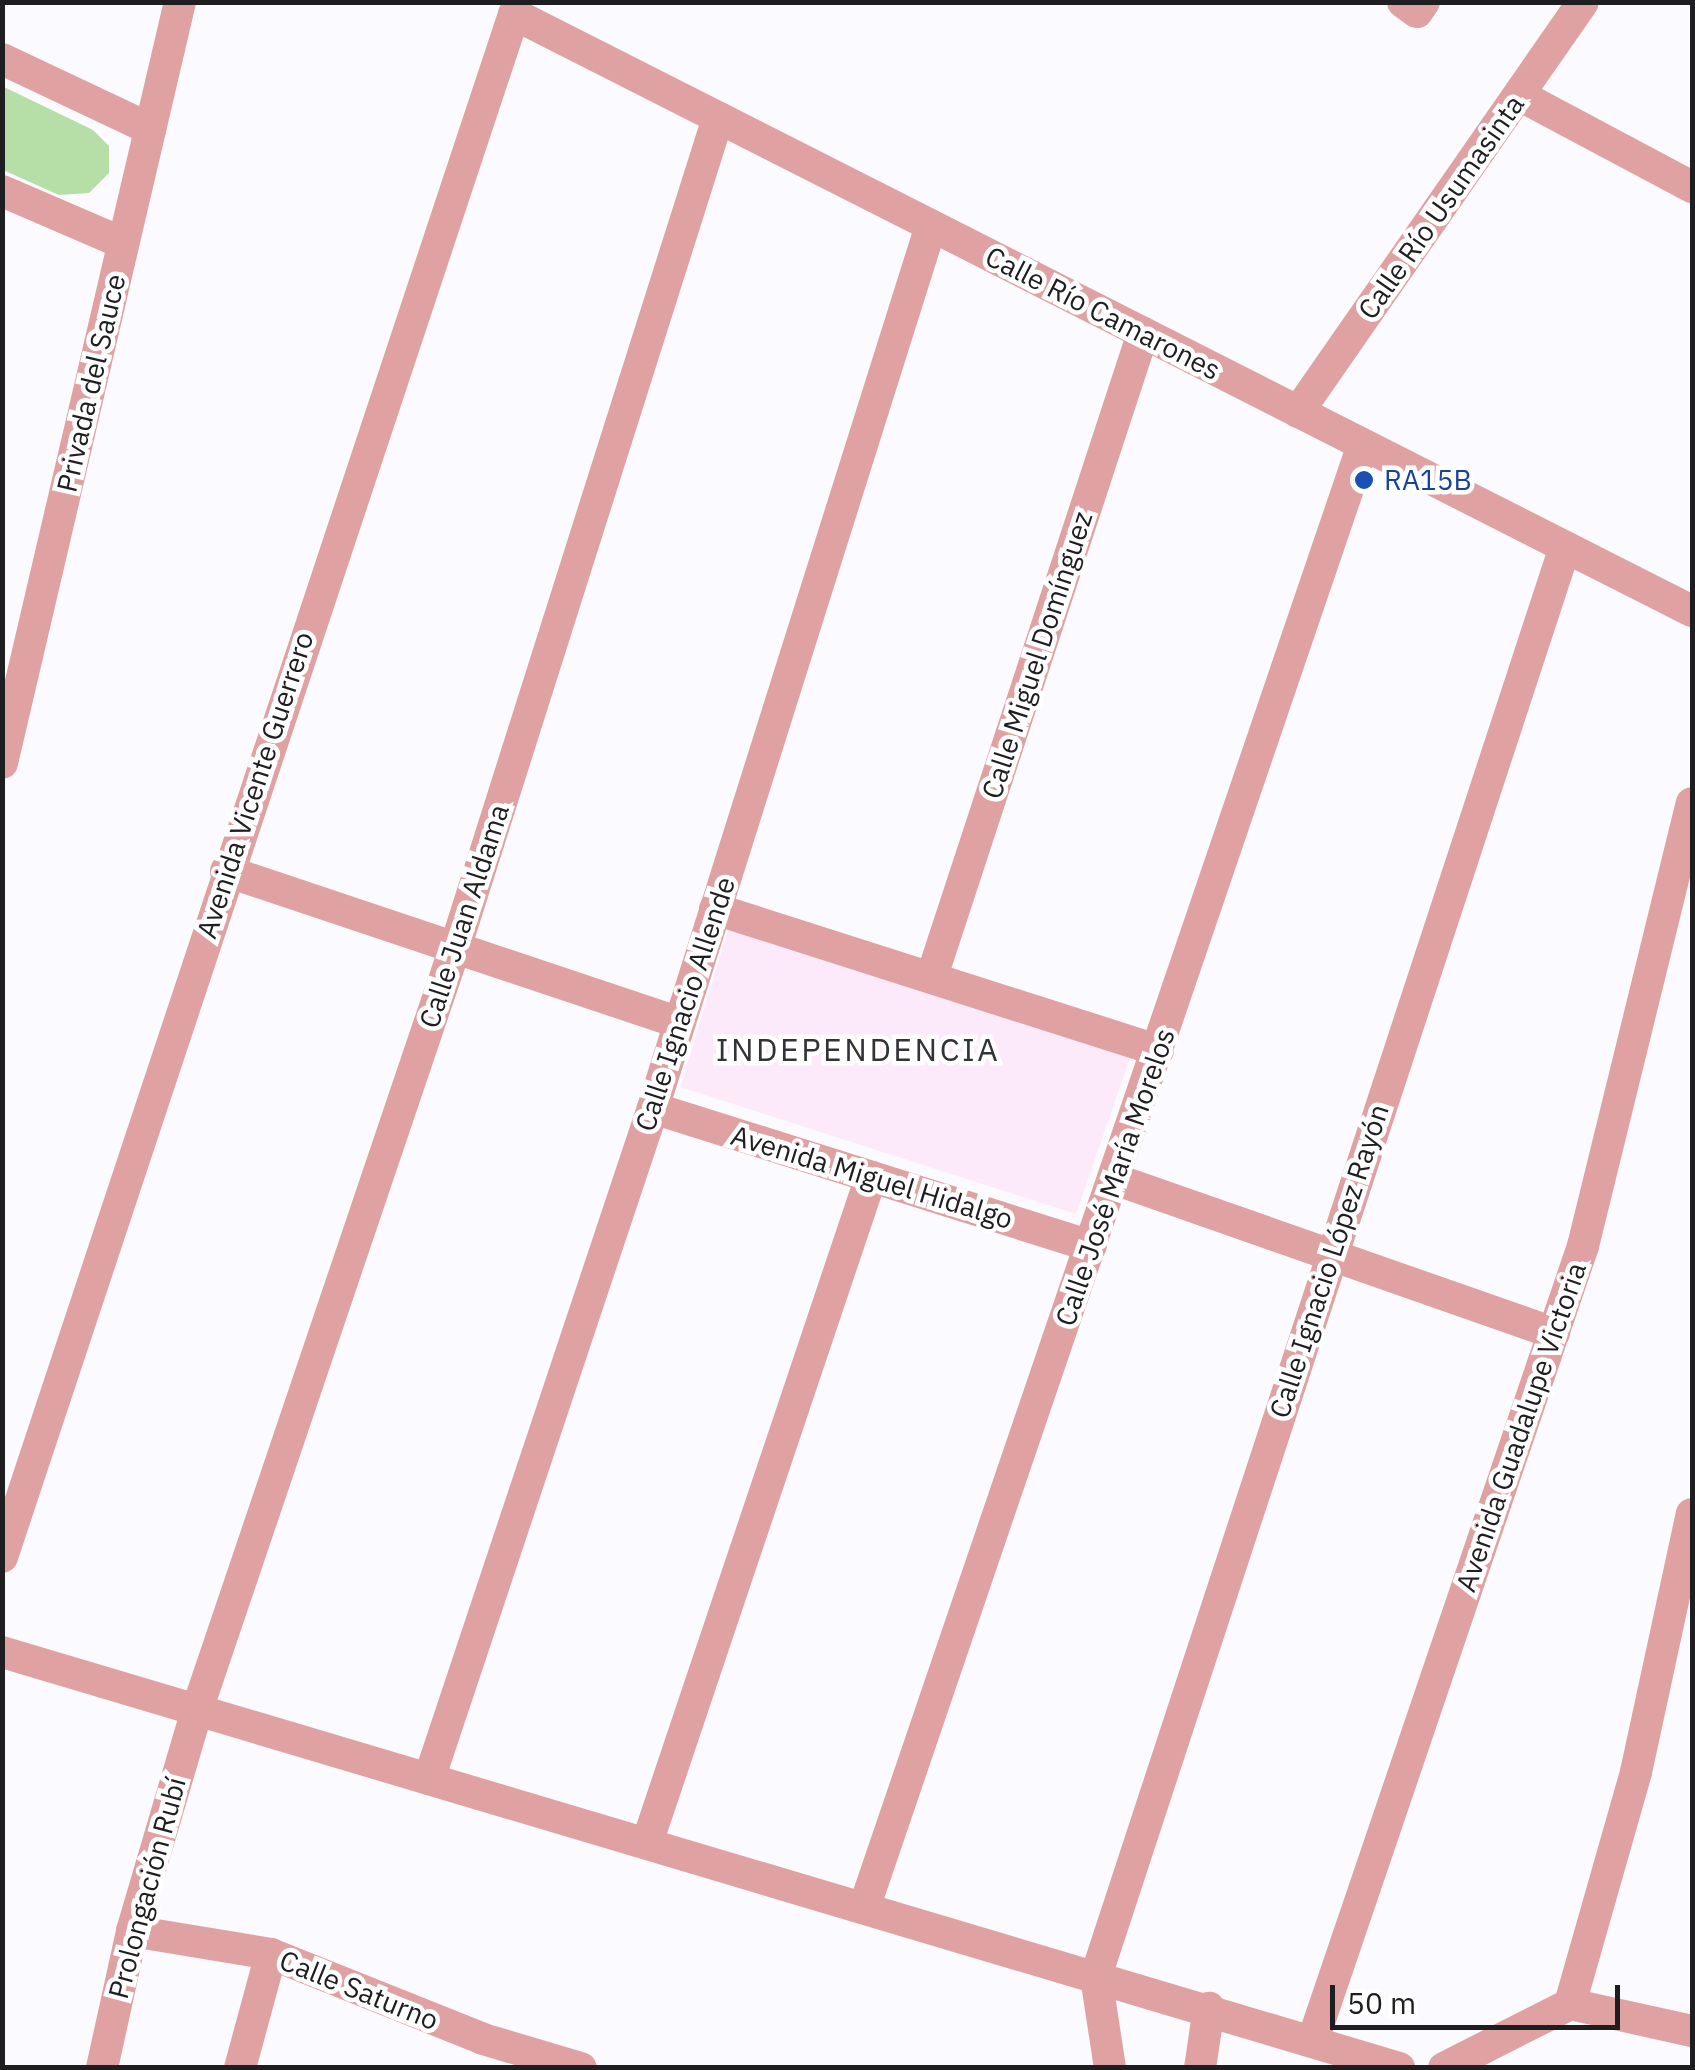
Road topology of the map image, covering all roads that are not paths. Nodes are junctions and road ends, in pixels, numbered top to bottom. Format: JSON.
{"nodes":[{"id":1,"x":180,"y":2,"type":"edge"},
{"id":2,"x":1403,"y":2,"type":"edge"},
{"id":3,"x":1424,"y":2,"type":"edge"},
{"id":4,"x":1583,"y":2,"type":"edge"},
{"id":5,"x":514,"y":14,"type":"joint"},
{"id":6,"x":2,"y":60,"type":"edge"},
{"id":7,"x":1519,"y":95,"type":"junction"},
{"id":8,"x":718,"y":118,"type":"junction"},
{"id":9,"x":150,"y":129,"type":"junction"},
{"id":10,"x":1692,"y":188,"type":"edge"},
{"id":11,"x":2,"y":191,"type":"edge"},
{"id":12,"x":931,"y":226,"type":"junction"},
{"id":13,"x":124,"y":243,"type":"junction"},
{"id":14,"x":1143,"y":333,"type":"junction"},
{"id":15,"x":1298,"y":412,"type":"junction"},
{"id":16,"x":1364,"y":445,"type":"junction"},
{"id":17,"x":1565,"y":547,"type":"junction"},
{"id":18,"x":1692,"y":611,"type":"edge"},
{"id":19,"x":2,"y":762,"type":"edge"},
{"id":20,"x":1692,"y":804,"type":"edge"},
{"id":21,"x":1686,"y":864,"type":"edge"},
{"id":22,"x":226,"y":870,"type":"junction"},
{"id":23,"x":715,"y":910,"type":"junction"},
{"id":24,"x":456,"y":945,"type":"junction"},
{"id":25,"x":932,"y":976,"type":"junction"},
{"id":26,"x":678,"y":1022,"type":"junction"},
{"id":27,"x":1158,"y":1050,"type":"junction"},
{"id":28,"x":652,"y":1108,"type":"junction"},
{"id":29,"x":872,"y":1177,"type":"junction"},
{"id":30,"x":1117,"y":1180,"type":"junction"},
{"id":31,"x":1092,"y":1246,"type":"junction"},
{"id":32,"x":1330,"y":1257,"type":"junction"},
{"id":33,"x":1554,"y":1333,"type":"junction"},
{"id":34,"x":1692,"y":1514,"type":"edge"},
{"id":35,"x":2,"y":1557,"type":"edge"},
{"id":36,"x":2,"y":1652,"type":"edge"},
{"id":37,"x":197,"y":1710,"type":"junction"},
{"id":38,"x":429,"y":1779,"type":"junction"},
{"id":39,"x":647,"y":1843,"type":"junction"},
{"id":40,"x":864,"y":1908,"type":"junction"},
{"id":41,"x":132,"y":1931,"type":"junction"},
{"id":42,"x":272,"y":1954,"type":"junction"},
{"id":43,"x":1096,"y":1976,"type":"junction"},
{"id":44,"x":1570,"y":2004,"type":"junction"},
{"id":45,"x":1209,"y":2008,"type":"junction"},
{"id":46,"x":1692,"y":2031,"type":"edge"},
{"id":47,"x":1313,"y":2040,"type":"junction"},
{"id":48,"x":480,"y":2053,"type":"edge"},
{"id":49,"x":102,"y":2068,"type":"edge"},
{"id":50,"x":240,"y":2068,"type":"edge"},
{"id":51,"x":581,"y":2068,"type":"edge"},
{"id":52,"x":1110,"y":2068,"type":"edge"},
{"id":53,"x":1200,"y":2068,"type":"edge"},
{"id":54,"x":1399,"y":2068,"type":"edge"},
{"id":55,"x":1444,"y":2068,"type":"edge"}],
"edges":[{"from":1,"to":9,"type":"street","name":"Privada del Sauce"},
{"from":2,"to":3,"type":"street"},
{"from":4,"to":7,"type":"street","name":"Calle Río Usumasinta"},
{"from":5,"to":8,"type":"street","name":"Calle Río Camarones"},
{"from":5,"to":22,"type":"street","name":"Avenida Vicente Guerrero"},
{"from":6,"to":9,"type":"street"},
{"from":7,"to":10,"type":"street"},
{"from":7,"to":15,"type":"street","name":"Calle Río Usumasinta"},
{"from":8,"to":12,"type":"street","name":"Calle Río Camarones"},
{"from":8,"to":24,"type":"street","name":"Calle Juan Aldama"},
{"from":9,"to":13,"type":"street","name":"Privada del Sauce"},
{"from":11,"to":13,"type":"street"},
{"from":12,"to":14,"type":"street","name":"Calle Río Camarones"},
{"from":12,"to":23,"type":"street","name":"Calle Ignacio Allende"},
{"from":13,"to":19,"type":"street","name":"Privada del Sauce"},
{"from":14,"to":15,"type":"street","name":"Calle Río Camarones"},
{"from":14,"to":25,"type":"street","name":"Calle Miguel Domínguez"},
{"from":15,"to":16,"type":"street","name":"Calle Río Camarones"},
{"from":16,"to":17,"type":"street","name":"Calle Río Camarones"},
{"from":16,"to":27,"type":"street","name":"Calle José María Morelos"},
{"from":17,"to":18,"type":"street","name":"Calle Río Camarones"},
{"from":17,"to":32,"type":"street","name":"Calle Ignacio López Rayón"},
{"from":20,"to":21,"type":"street","name":"Avenida Guadalupe Victoria"},
{"from":21,"to":33,"type":"street","name":"Avenida Guadalupe Victoria"},
{"from":22,"to":24,"type":"street"},
{"from":22,"to":35,"type":"street","name":"Avenida Vicente Guerrero"},
{"from":23,"to":25,"type":"street"},
{"from":23,"to":26,"type":"street","name":"Calle Ignacio Allende"},
{"from":24,"to":26,"type":"street"},
{"from":24,"to":37,"type":"street","name":"Calle Juan Aldama"},
{"from":25,"to":27,"type":"street"},
{"from":26,"to":28,"type":"street","name":"Calle Ignacio Allende"},
{"from":27,"to":30,"type":"street","name":"Calle José María Morelos"},
{"from":28,"to":29,"type":"street","name":"Avenida Miguel Hidalgo"},
{"from":28,"to":38,"type":"street","name":"Calle Ignacio Allende"},
{"from":29,"to":31,"type":"street","name":"Avenida Miguel Hidalgo"},
{"from":29,"to":39,"type":"street"},
{"from":30,"to":31,"type":"street","name":"Calle José María Morelos"},
{"from":30,"to":32,"type":"street"},
{"from":31,"to":40,"type":"street","name":"Calle José María Morelos"},
{"from":32,"to":33,"type":"street"},
{"from":32,"to":43,"type":"street","name":"Calle Ignacio López Rayón"},
{"from":33,"to":47,"type":"street","name":"Avenida Guadalupe Victoria"},
{"from":34,"to":44,"type":"street"},
{"from":36,"to":37,"type":"street"},
{"from":37,"to":38,"type":"street"},
{"from":37,"to":41,"type":"street","name":"Prolongación Rubí"},
{"from":38,"to":39,"type":"street"},
{"from":39,"to":40,"type":"street"},
{"from":40,"to":43,"type":"street"},
{"from":41,"to":42,"type":"street","name":"Calle Saturno"},
{"from":41,"to":49,"type":"street","name":"Prolongación Rubí"},
{"from":42,"to":48,"type":"street","name":"Calle Saturno"},
{"from":42,"to":50,"type":"street"},
{"from":43,"to":45,"type":"street"},
{"from":43,"to":52,"type":"street"},
{"from":44,"to":46,"type":"street"},
{"from":44,"to":55,"type":"street"},
{"from":45,"to":47,"type":"street"},
{"from":45,"to":53,"type":"street"},
{"from":47,"to":54,"type":"street"},
{"from":48,"to":51,"type":"street","name":"Calle Saturno"}]}
